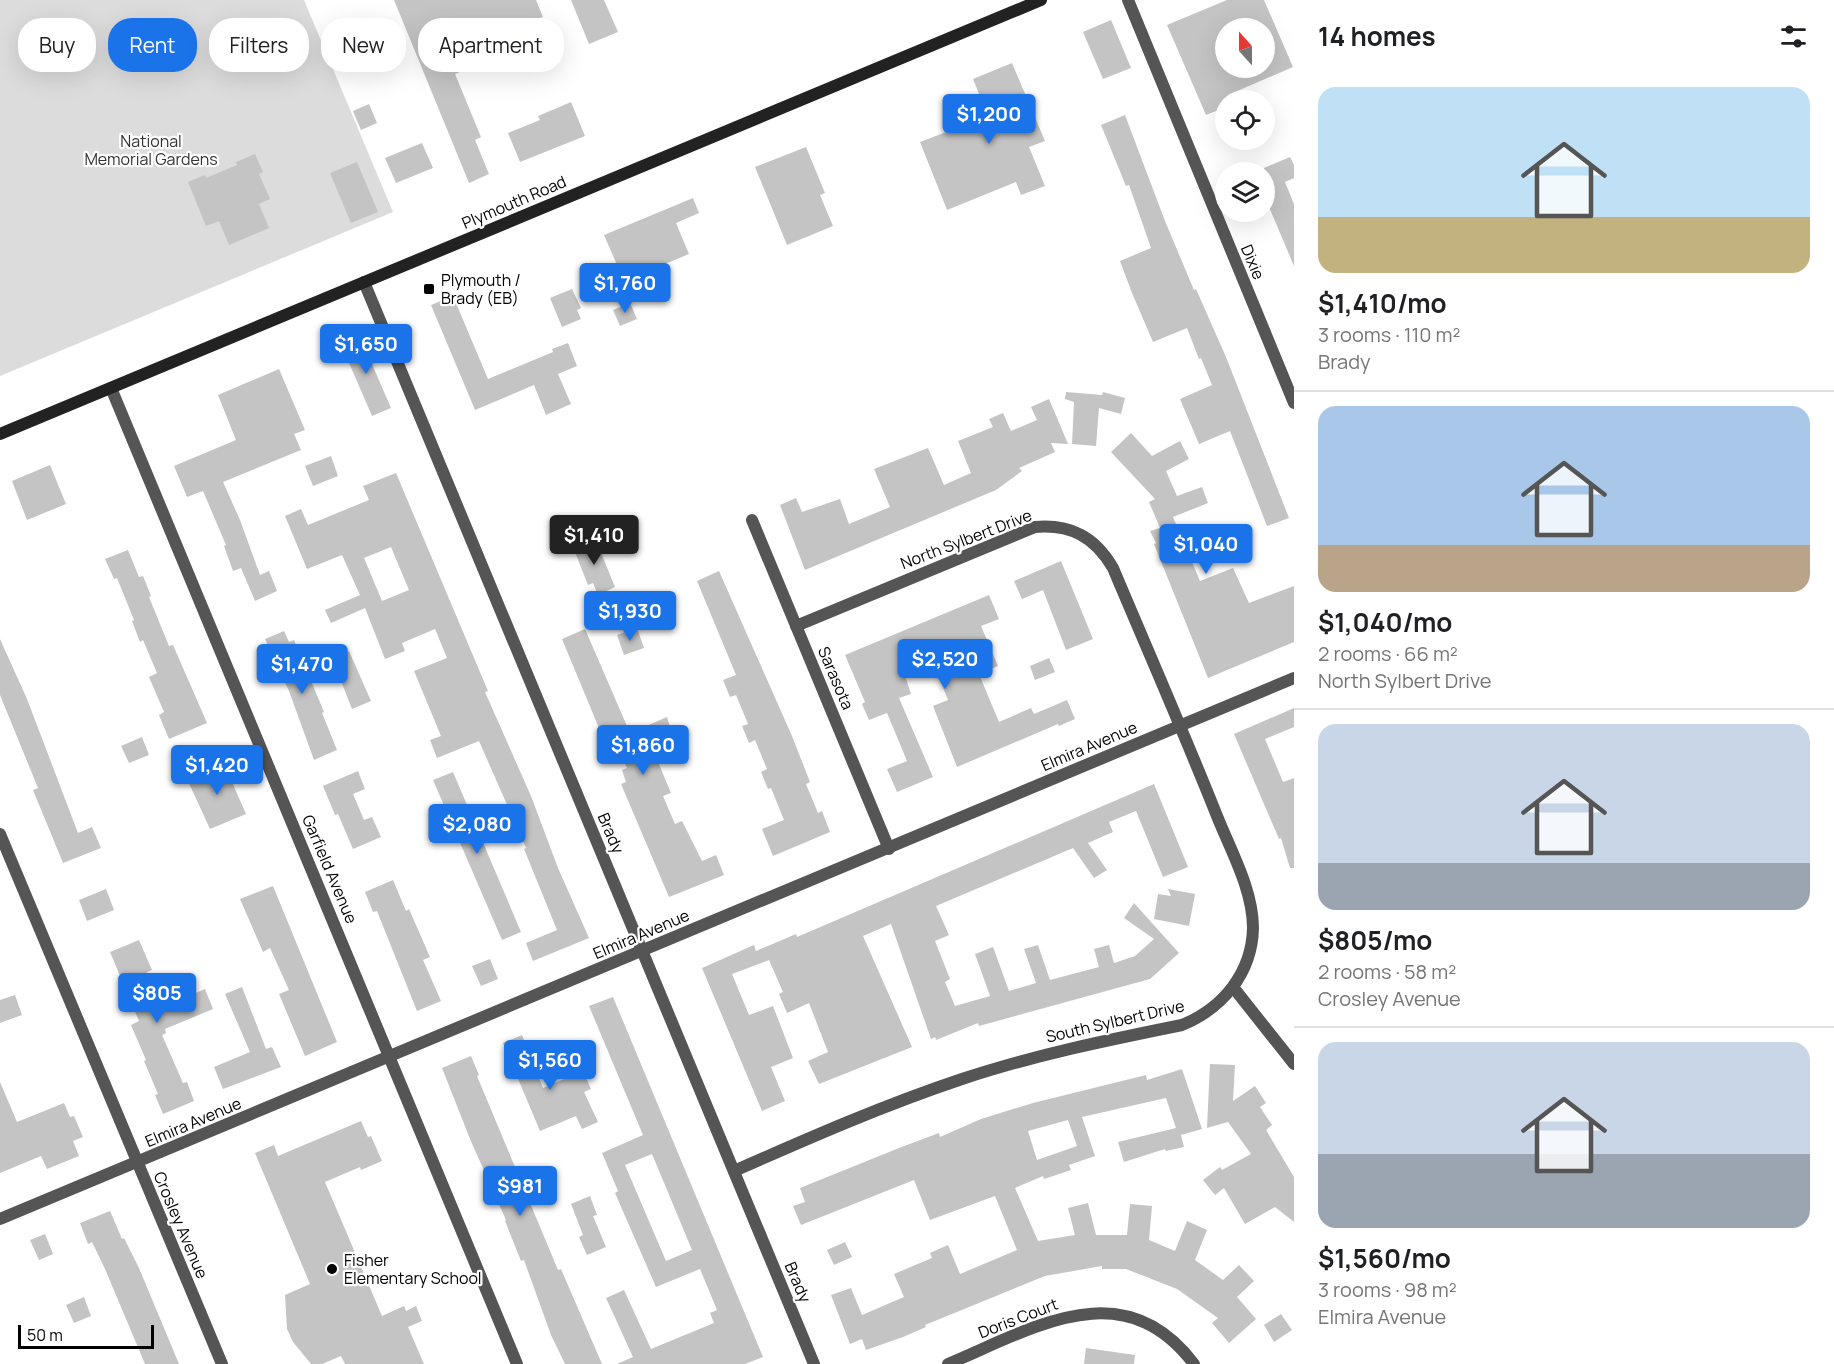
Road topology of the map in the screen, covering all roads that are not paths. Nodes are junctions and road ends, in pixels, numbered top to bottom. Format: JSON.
{"nodes":[{"id":1,"x":1041,"y":0,"type":"edge"},
{"id":2,"x":1128,"y":0,"type":"edge"},
{"id":3,"x":364,"y":282,"type":"junction"},
{"id":4,"x":111,"y":388,"type":"junction"},
{"id":5,"x":1294,"y":403,"type":"edge"},
{"id":6,"x":0,"y":434,"type":"edge"},
{"id":7,"x":752,"y":520,"type":"dead end"},
{"id":8,"x":796,"y":626,"type":"junction"},
{"id":9,"x":1294,"y":678,"type":"edge"},
{"id":10,"x":1180,"y":726,"type":"junction"},
{"id":11,"x":0,"y":834,"type":"edge"},
{"id":12,"x":889,"y":849,"type":"junction"},
{"id":13,"x":643,"y":952,"type":"junction"},
{"id":14,"x":1233,"y":987,"type":"junction"},
{"id":15,"x":390,"y":1057,"type":"junction"},
{"id":16,"x":1294,"y":1065,"type":"edge"},
{"id":17,"x":137,"y":1163,"type":"junction"},
{"id":18,"x":734,"y":1171,"type":"junction"},
{"id":19,"x":0,"y":1219,"type":"edge"},
{"id":20,"x":222,"y":1364,"type":"edge"},
{"id":21,"x":517,"y":1364,"type":"edge"},
{"id":22,"x":814,"y":1364,"type":"edge"},
{"id":23,"x":948,"y":1364,"type":"edge"},
{"id":24,"x":1194,"y":1364,"type":"edge"}],
"edges":[{"from":1,"to":3,"type":"main road","name":"Plymouth Road"},
{"from":2,"to":5,"type":"street","name":"Dixie"},
{"from":3,"to":4,"type":"main road","name":"Plymouth Road"},
{"from":3,"to":13,"type":"street","name":"Brady"},
{"from":4,"to":6,"type":"main road","name":"Plymouth Road"},
{"from":4,"to":15,"type":"street","name":"Garfield Avenue"},
{"from":7,"to":8,"type":"street","name":"Sarasota"},
{"from":8,"to":10,"type":"street","name":"North Sylbert Drive"},
{"from":8,"to":12,"type":"street","name":"Sarasota"},
{"from":9,"to":10,"type":"street","name":"Elmira Avenue"},
{"from":10,"to":12,"type":"street","name":"Elmira Avenue"},
{"from":10,"to":14,"type":"street","name":"South Sylbert Drive"},
{"from":11,"to":17,"type":"street","name":"Crosley Avenue"},
{"from":12,"to":13,"type":"street","name":"Elmira Avenue"},
{"from":13,"to":15,"type":"street","name":"Elmira Avenue"},
{"from":13,"to":18,"type":"street","name":"Brady"},
{"from":14,"to":16,"type":"street"},
{"from":14,"to":18,"type":"street","name":"South Sylbert Drive"},
{"from":15,"to":17,"type":"street","name":"Elmira Avenue"},
{"from":15,"to":21,"type":"street","name":"Garfield Avenue"},
{"from":17,"to":19,"type":"street","name":"Elmira Avenue"},
{"from":17,"to":20,"type":"street","name":"Crosley Avenue"},
{"from":18,"to":22,"type":"street","name":"Brady"},
{"from":23,"to":24,"type":"street","name":"Doris Court"}]}
